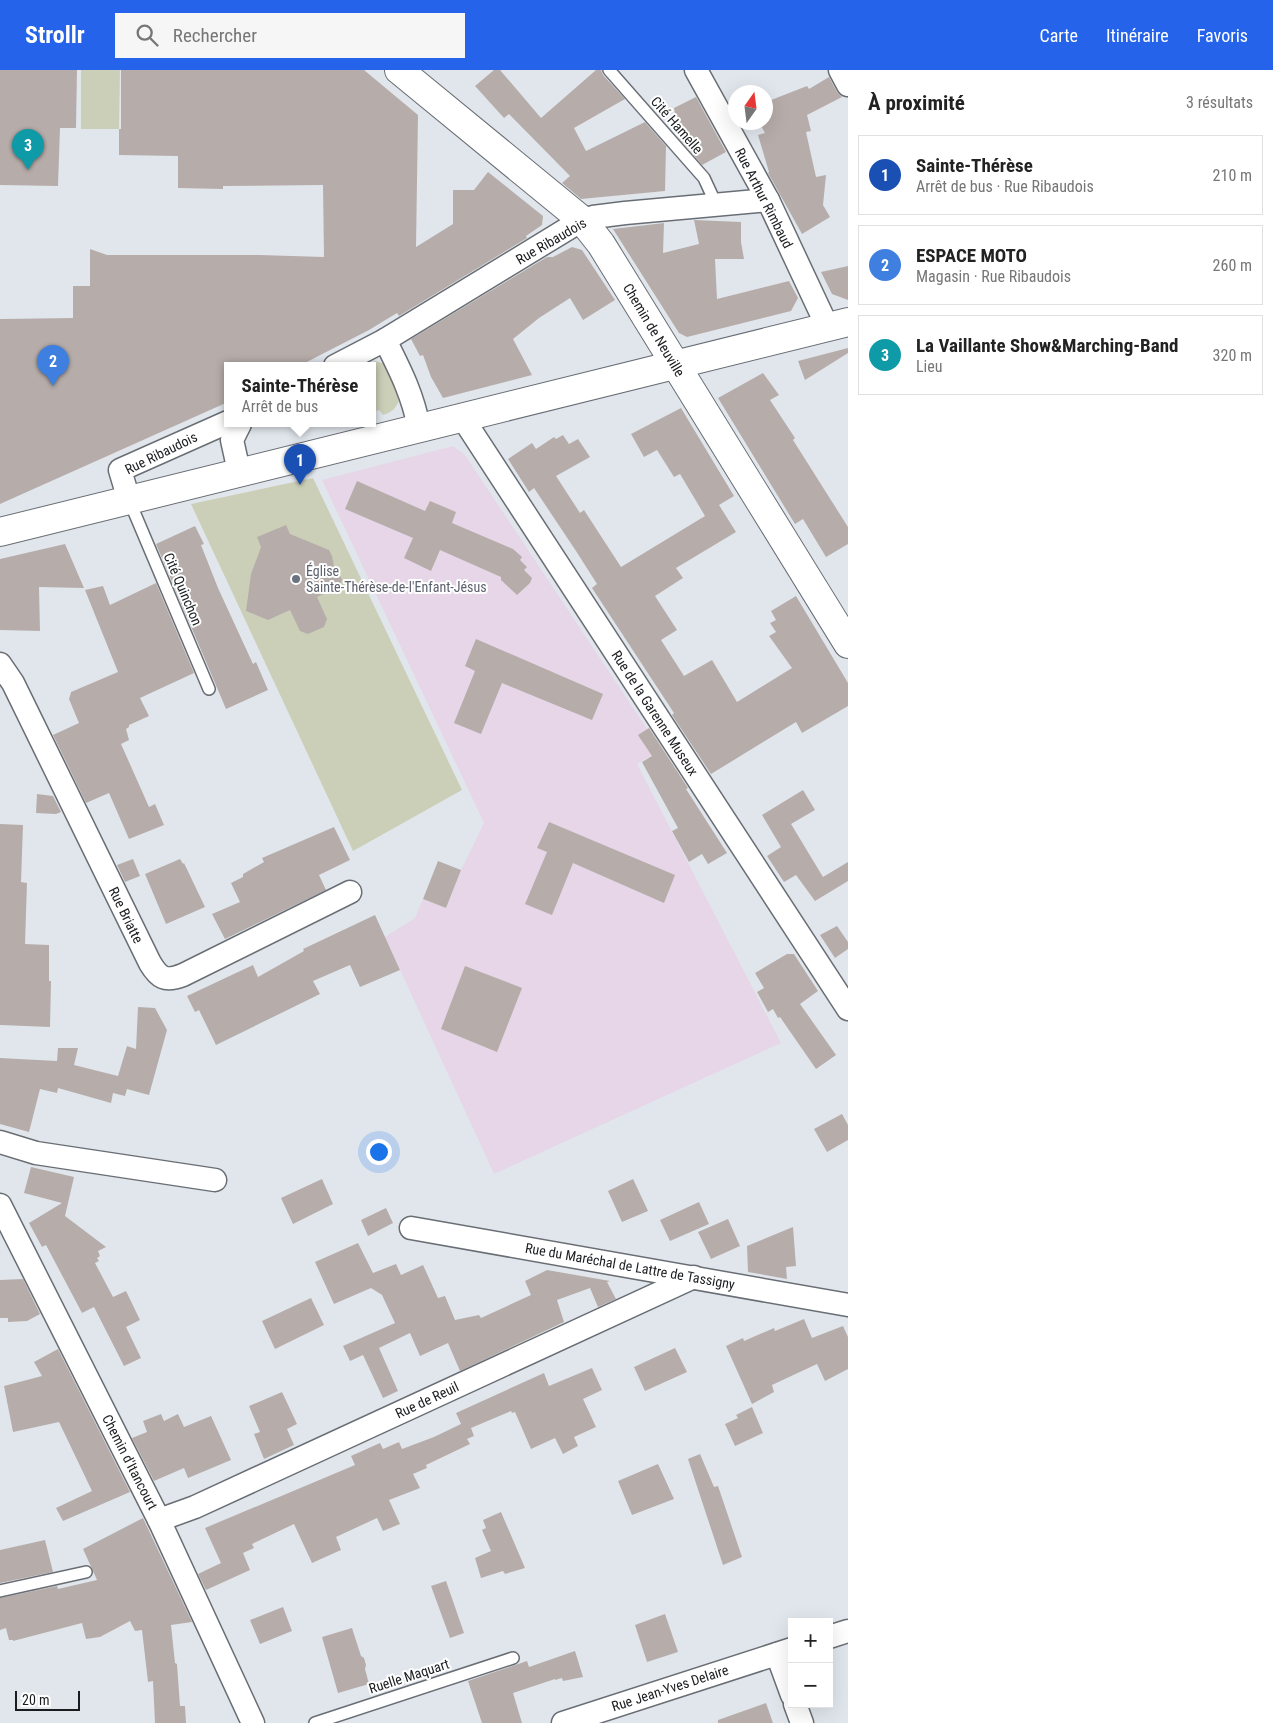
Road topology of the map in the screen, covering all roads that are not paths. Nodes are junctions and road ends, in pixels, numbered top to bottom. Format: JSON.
{"nodes":[{"id":1,"x":399,"y":70,"type":"edge"},
{"id":2,"x":609,"y":70,"type":"edge"},
{"id":3,"x":696,"y":70,"type":"edge"},
{"id":4,"x":840,"y":70,"type":"edge"},
{"id":5,"x":848,"y":86,"type":"edge"},
{"id":6,"x":768,"y":200,"type":"junction"},
{"id":7,"x":716,"y":204,"type":"junction"},
{"id":8,"x":582,"y":220,"type":"junction"},
{"id":9,"x":838,"y":325,"type":"edge"},
{"id":10,"x":385,"y":340,"type":"junction"},
{"id":11,"x":343,"y":362,"type":"edge"},
{"id":12,"x":675,"y":364,"type":"junction"},
{"id":13,"x":462,"y":417,"type":"junction"},
{"id":14,"x":224,"y":424,"type":"edge"},
{"id":15,"x":238,"y":427,"type":"edge"},
{"id":16,"x":419,"y":428,"type":"junction"},
{"id":17,"x":241,"y":472,"type":"junction"},
{"id":18,"x":129,"y":500,"type":"junction"},
{"id":19,"x":0,"y":532,"type":"edge"},
{"id":20,"x":848,"y":644,"type":"edge"},
{"id":21,"x":0,"y":664,"type":"edge"},
{"id":22,"x":209,"y":689,"type":"dead end"},
{"id":23,"x":350,"y":892,"type":"dead end"},
{"id":24,"x":848,"y":1009,"type":"edge"},
{"id":25,"x":0,"y":1142,"type":"edge"},
{"id":26,"x":214,"y":1180,"type":"dead end"},
{"id":27,"x":0,"y":1205,"type":"edge"},
{"id":28,"x":411,"y":1228,"type":"dead end"},
{"id":29,"x":694,"y":1277,"type":"junction"},
{"id":30,"x":848,"y":1305,"type":"edge"},
{"id":31,"x":159,"y":1520,"type":"junction"},
{"id":32,"x":86,"y":1572,"type":"dead end"},
{"id":33,"x":0,"y":1591,"type":"edge"},
{"id":34,"x":848,"y":1631,"type":"edge"},
{"id":35,"x":833,"y":1636,"type":"edge"},
{"id":36,"x":784,"y":1651,"type":"edge"},
{"id":37,"x":513,"y":1658,"type":"dead end"},
{"id":38,"x":788,"y":1673,"type":"edge"},
{"id":39,"x":796,"y":1708,"type":"edge"},
{"id":40,"x":254,"y":1723,"type":"edge"},
{"id":41,"x":315,"y":1723,"type":"edge"},
{"id":42,"x":563,"y":1723,"type":"edge"},
{"id":43,"x":802,"y":1723,"type":"edge"}],
"edges":[{"from":1,"to":8,"type":"main road","name":"Chemin de Neuville"},
{"from":2,"to":7,"type":"lane","name":"Cité Hamelle"},
{"from":3,"to":6,"type":"street","name":"Rue Arthur Rimbaud"},
{"from":4,"to":5,"type":"street"},
{"from":6,"to":7,"type":"street","name":"Rue Ribaudois"},
{"from":6,"to":9,"type":"street","name":"Rue Arthur Rimbaud"},
{"from":7,"to":8,"type":"street","name":"Rue Ribaudois"},
{"from":8,"to":10,"type":"street","name":"Rue Ribaudois"},
{"from":8,"to":12,"type":"main road","name":"Chemin de Neuville"},
{"from":9,"to":12,"type":"main road"},
{"from":10,"to":11,"type":"street","name":"Rue Ribaudois"},
{"from":10,"to":16,"type":"street"},
{"from":12,"to":13,"type":"main road"},
{"from":12,"to":20,"type":"main road","name":"Chemin de Neuville"},
{"from":13,"to":16,"type":"main road"},
{"from":13,"to":24,"type":"street","name":"Rue de la Garenne Museux"},
{"from":14,"to":18,"type":"street","name":"Rue Ribaudois"},
{"from":15,"to":17,"type":"street"},
{"from":16,"to":17,"type":"main road"},
{"from":17,"to":18,"type":"main road"},
{"from":18,"to":19,"type":"main road"},
{"from":18,"to":22,"type":"lane","name":"Cité Quinchon"},
{"from":21,"to":23,"type":"street","name":"Rue Briatte"},
{"from":25,"to":26,"type":"street"},
{"from":27,"to":31,"type":"street","name":"Chemin d'Itancourt"},
{"from":28,"to":29,"type":"street","name":"Rue du Maréchal de Lattre de Tassigny"},
{"from":29,"to":30,"type":"street","name":"Rue du Maréchal de Lattre de Tassigny"},
{"from":29,"to":31,"type":"street","name":"Rue de Reuil"},
{"from":31,"to":40,"type":"street","name":"Chemin d'Itancourt"},
{"from":32,"to":33,"type":"lane"},
{"from":34,"to":35,"type":"street"},
{"from":36,"to":38,"type":"street","name":"Rue Jean-Yves Delaire"},
{"from":36,"to":42,"type":"street","name":"Rue Jean-Yves Delaire"},
{"from":37,"to":41,"type":"lane","name":"Ruelle Maquart"},
{"from":39,"to":43,"type":"street"}]}
